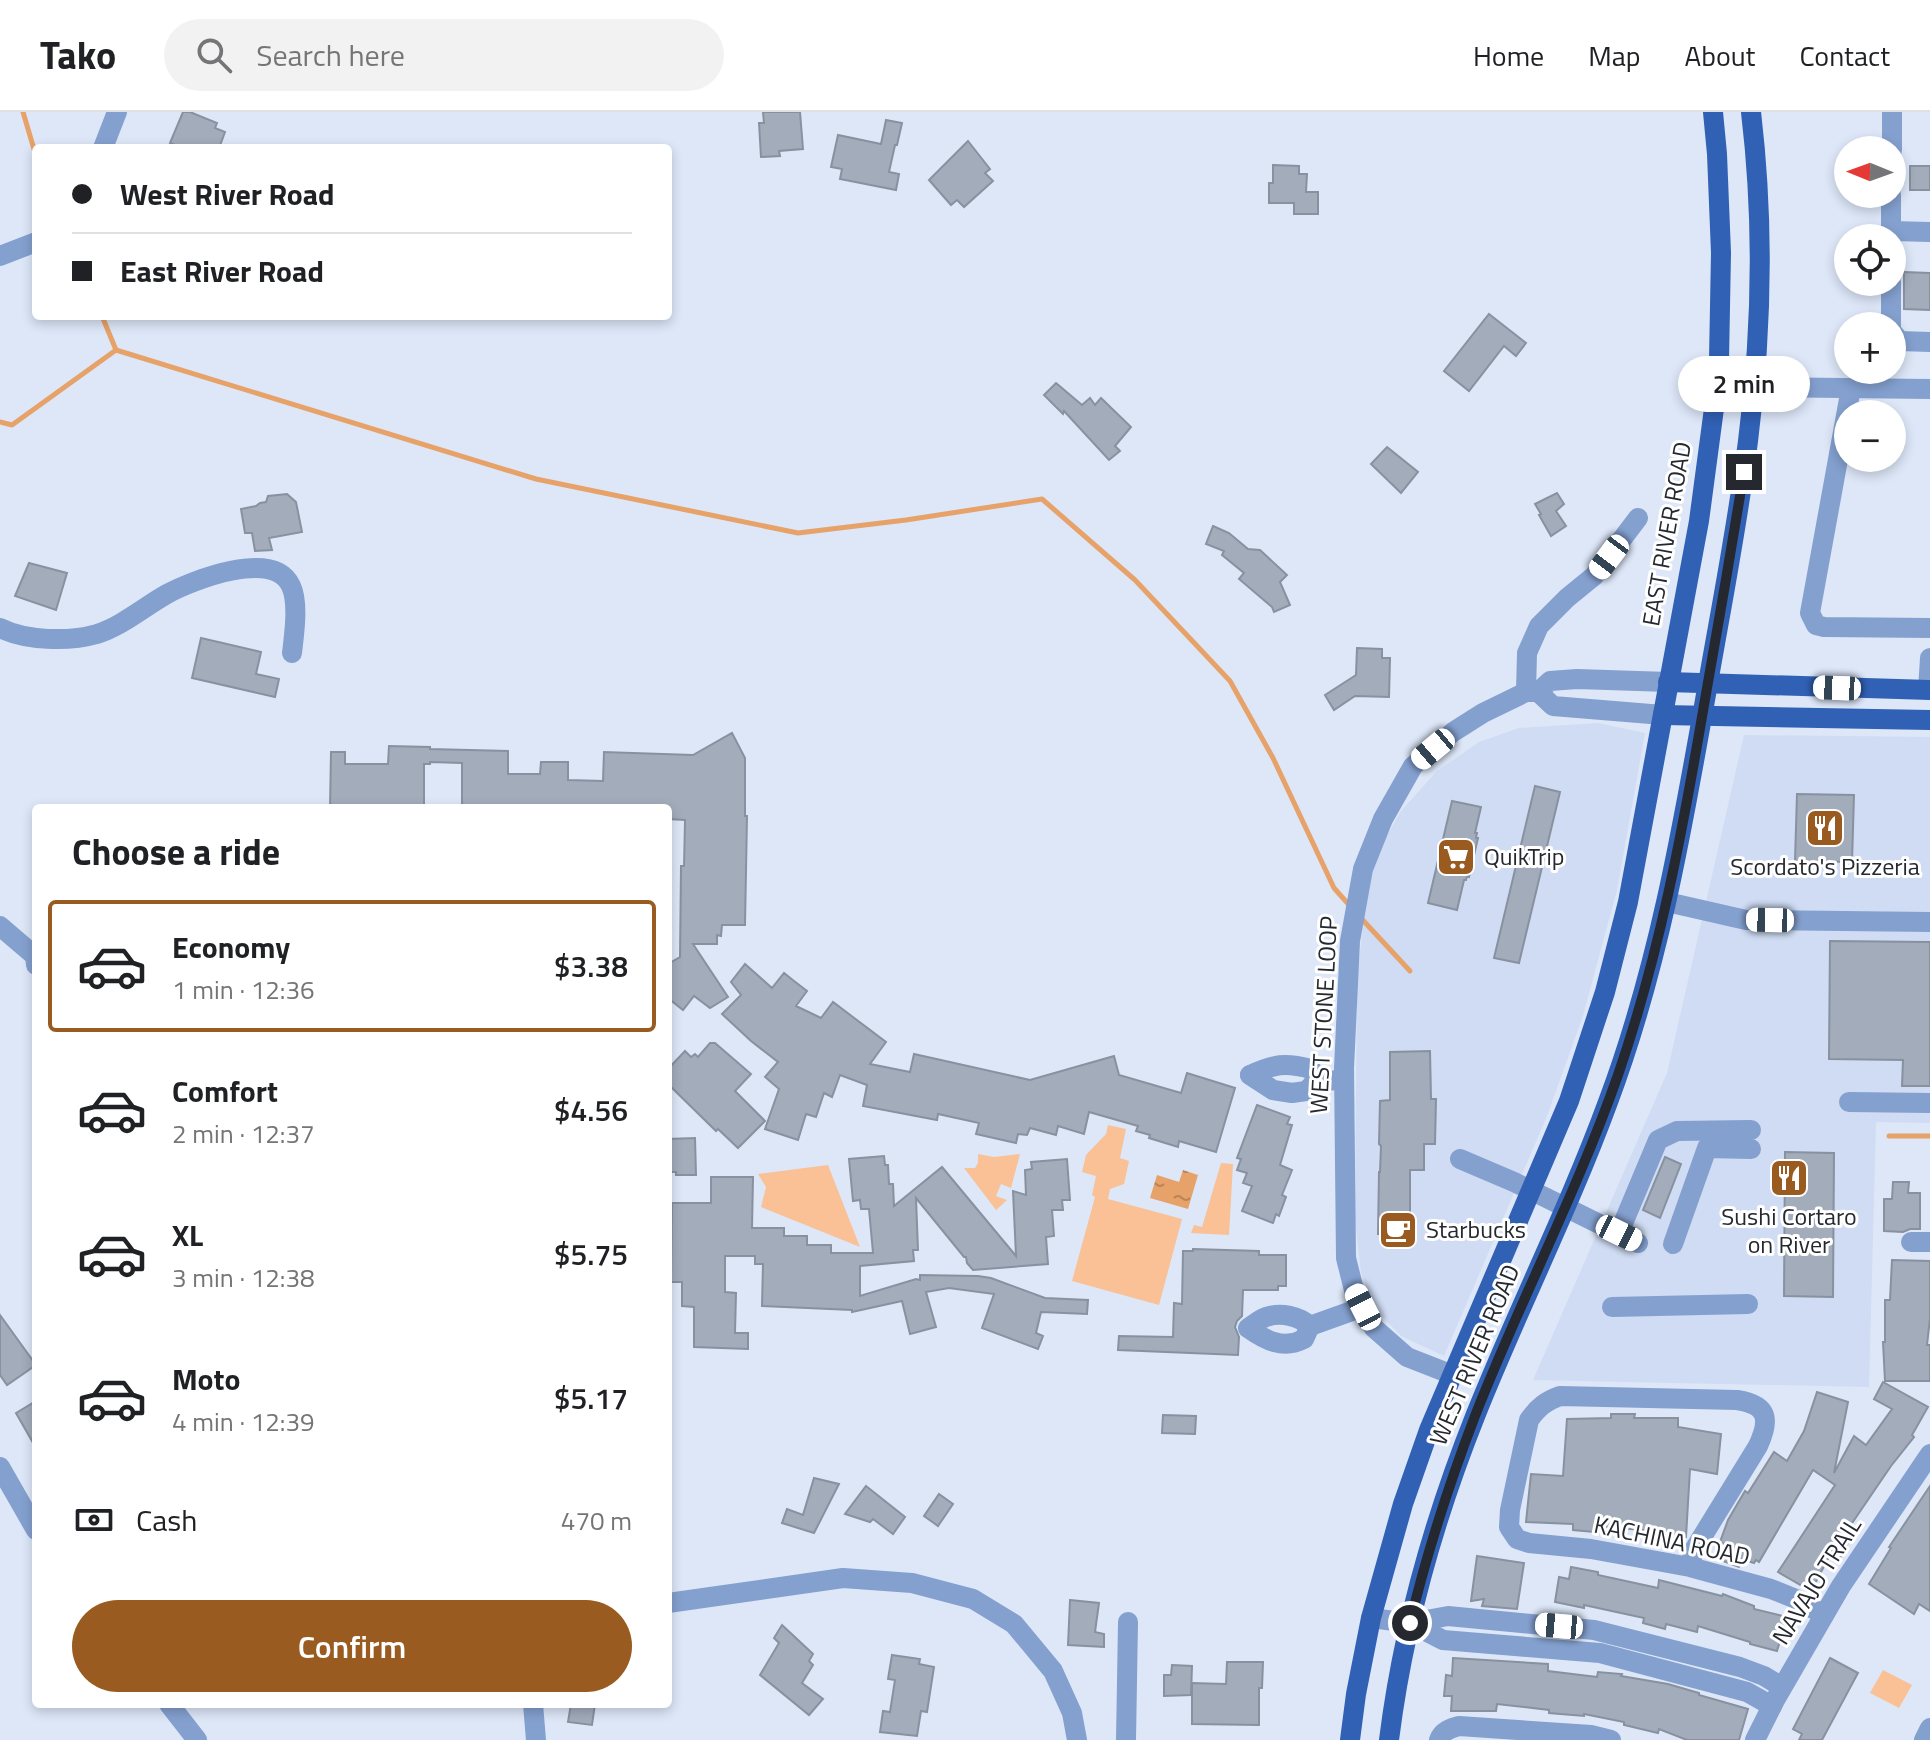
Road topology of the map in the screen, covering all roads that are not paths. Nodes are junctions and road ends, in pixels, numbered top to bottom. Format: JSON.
{"nodes":[{"id":1,"x":117,"y":112,"type":"edge"},
{"id":2,"x":1713,"y":112,"type":"edge"},
{"id":3,"x":1751,"y":112,"type":"edge"},
{"id":4,"x":1892,"y":112,"type":"edge"},
{"id":5,"x":1892,"y":136,"type":"edge"},
{"id":6,"x":105,"y":144,"type":"edge"},
{"id":7,"x":1930,"y":232,"type":"edge"},
{"id":8,"x":1906,"y":234,"type":"edge"},
{"id":9,"x":32,"y":244,"type":"edge"},
{"id":10,"x":0,"y":256,"type":"edge"},
{"id":11,"x":1906,"y":341,"type":"edge"},
{"id":12,"x":1930,"y":342,"type":"edge"},
{"id":13,"x":1754,"y":387,"type":"junction"},
{"id":14,"x":1851,"y":388,"type":"junction"},
{"id":15,"x":1930,"y":389,"type":"edge"},
{"id":16,"x":1638,"y":518,"type":"dead end"},
{"id":17,"x":0,"y":628,"type":"edge"},
{"id":18,"x":1930,"y":628,"type":"edge"},
{"id":19,"x":292,"y":653,"type":"dead end"},
{"id":20,"x":1930,"y":658,"type":"edge"},
{"id":21,"x":1668,"y":682,"type":"junction"},
{"id":22,"x":1708,"y":684,"type":"junction"},
{"id":23,"x":1929,"y":690,"type":"edge"},
{"id":24,"x":1532,"y":692,"type":"junction"},
{"id":25,"x":1663,"y":715,"type":"junction"},
{"id":26,"x":1702,"y":715,"type":"junction"},
{"id":27,"x":1930,"y":720,"type":"edge"},
{"id":28,"x":1667,"y":902,"type":"junction"},
{"id":29,"x":1930,"y":922,"type":"edge"},
{"id":30,"x":0,"y":926,"type":"edge"},
{"id":31,"x":32,"y":953,"type":"edge"},
{"id":32,"x":1614,"y":960,"type":"joint"},
{"id":33,"x":1344,"y":1080,"type":"junction"},
{"id":34,"x":1317,"y":1081,"type":"dead end"},
{"id":35,"x":1849,"y":1102,"type":"dead end"},
{"id":36,"x":1930,"y":1103,"type":"edge"},
{"id":37,"x":1460,"y":1159,"type":"dead end"},
{"id":38,"x":1532,"y":1192,"type":"junction"},
{"id":39,"x":1565,"y":1207,"type":"junction"},
{"id":40,"x":1619,"y":1233,"type":"junction"},
{"id":41,"x":1638,"y":1243,"type":"dead end"},
{"id":42,"x":1673,"y":1244,"type":"dead end"},
{"id":43,"x":1748,"y":1304,"type":"dead end"},
{"id":44,"x":1363,"y":1307,"type":"junction"},
{"id":45,"x":1612,"y":1307,"type":"dead end"},
{"id":46,"x":1310,"y":1326,"type":"dead end"},
{"id":47,"x":1453,"y":1375,"type":"junction"},
{"id":48,"x":1930,"y":1454,"type":"edge"},
{"id":49,"x":0,"y":1467,"type":"edge"},
{"id":50,"x":32,"y":1523,"type":"edge"},
{"id":51,"x":1690,"y":1567,"type":"junction"},
{"id":52,"x":672,"y":1602,"type":"edge"},
{"id":53,"x":1824,"y":1615,"type":"junction"},
{"id":54,"x":1371,"y":1618,"type":"junction"},
{"id":55,"x":1128,"y":1622,"type":"dead end"},
{"id":56,"x":1410,"y":1623,"type":"junction"},
{"id":57,"x":1782,"y":1687,"type":"junction"},
{"id":58,"x":1772,"y":1706,"type":"junction"},
{"id":59,"x":172,"y":1708,"type":"edge"},
{"id":60,"x":533,"y":1708,"type":"edge"},
{"id":61,"x":1930,"y":1728,"type":"edge"},
{"id":62,"x":1440,"y":1738,"type":"edge"},
{"id":63,"x":197,"y":1740,"type":"edge"},
{"id":64,"x":536,"y":1740,"type":"edge"},
{"id":65,"x":1077,"y":1740,"type":"edge"},
{"id":66,"x":1126,"y":1740,"type":"edge"},
{"id":67,"x":1350,"y":1740,"type":"edge"},
{"id":68,"x":1389,"y":1740,"type":"edge"},
{"id":69,"x":1611,"y":1740,"type":"edge"},
{"id":70,"x":1755,"y":1740,"type":"edge"},
{"id":71,"x":1924,"y":1740,"type":"edge"}],
"edges":[{"from":1,"to":6,"type":"street"},
{"from":2,"to":21,"type":"main road","name":"EAST RIVER ROAD"},
{"from":3,"to":13,"type":"main road"},
{"from":4,"to":5,"type":"street"},
{"from":7,"to":8,"type":"street"},
{"from":9,"to":10,"type":"street"},
{"from":11,"to":12,"type":"street"},
{"from":13,"to":14,"type":"street"},
{"from":13,"to":22,"type":"main road"},
{"from":14,"to":15,"type":"street"},
{"from":14,"to":18,"type":"street"},
{"from":16,"to":24,"type":"street"},
{"from":17,"to":19,"type":"street"},
{"from":20,"to":23,"type":"street"},
{"from":21,"to":22,"type":"main road"},
{"from":21,"to":24,"type":"street","name":"WEST STONE LOOP"},
{"from":21,"to":25,"type":"main road","name":"EAST RIVER ROAD"},
{"from":22,"to":23,"type":"main road"},
{"from":22,"to":26,"type":"main road"},
{"from":24,"to":25,"type":"street"},
{"from":24,"to":33,"type":"street","name":"WEST STONE LOOP"},
{"from":25,"to":26,"type":"main road"},
{"from":25,"to":32,"type":"main road","name":"EAST RIVER ROAD"},
{"from":26,"to":27,"type":"main road"},
{"from":26,"to":28,"type":"main road"},
{"from":28,"to":29,"type":"street"},
{"from":28,"to":39,"type":"main road","name":"WEST RIVER ROAD"},
{"from":30,"to":31,"type":"street"},
{"from":32,"to":38,"type":"main road","name":"WEST RIVER ROAD"},
{"from":33,"to":34,"type":"street"},
{"from":33,"to":44,"type":"street","name":"WEST STONE LOOP"},
{"from":35,"to":36,"type":"street"},
{"from":37,"to":38,"type":"street"},
{"from":38,"to":39,"type":"street"},
{"from":38,"to":47,"type":"main road","name":"WEST RIVER ROAD"},
{"from":39,"to":40,"type":"street"},
{"from":39,"to":56,"type":"main road","name":"WEST RIVER ROAD"},
{"from":40,"to":41,"type":"street"},
{"from":40,"to":42,"type":"street"},
{"from":43,"to":45,"type":"street"},
{"from":44,"to":46,"type":"street"},
{"from":44,"to":47,"type":"street","name":"WEST STONE LOOP"},
{"from":47,"to":54,"type":"main road","name":"WEST RIVER ROAD"},
{"from":48,"to":53,"type":"street","name":"NAVAJO TRAIL"},
{"from":49,"to":50,"type":"street"},
{"from":51,"to":51,"type":"street","name":"KACHINA ROAD"},
{"from":51,"to":53,"type":"street","name":"KACHINA ROAD"},
{"from":52,"to":65,"type":"street"},
{"from":53,"to":57,"type":"street","name":"NAVAJO TRAIL"},
{"from":54,"to":56,"type":"street"},
{"from":54,"to":67,"type":"main road","name":"WEST RIVER ROAD"},
{"from":55,"to":66,"type":"street"},
{"from":56,"to":57,"type":"street"},
{"from":56,"to":58,"type":"street"},
{"from":56,"to":68,"type":"main road","name":"WEST RIVER ROAD"},
{"from":57,"to":58,"type":"street","name":"NAVAJO TRAIL"},
{"from":58,"to":70,"type":"street","name":"NAVAJO TRAIL"},
{"from":59,"to":63,"type":"street"},
{"from":60,"to":64,"type":"street"},
{"from":61,"to":71,"type":"street"},
{"from":62,"to":69,"type":"street"}]}
